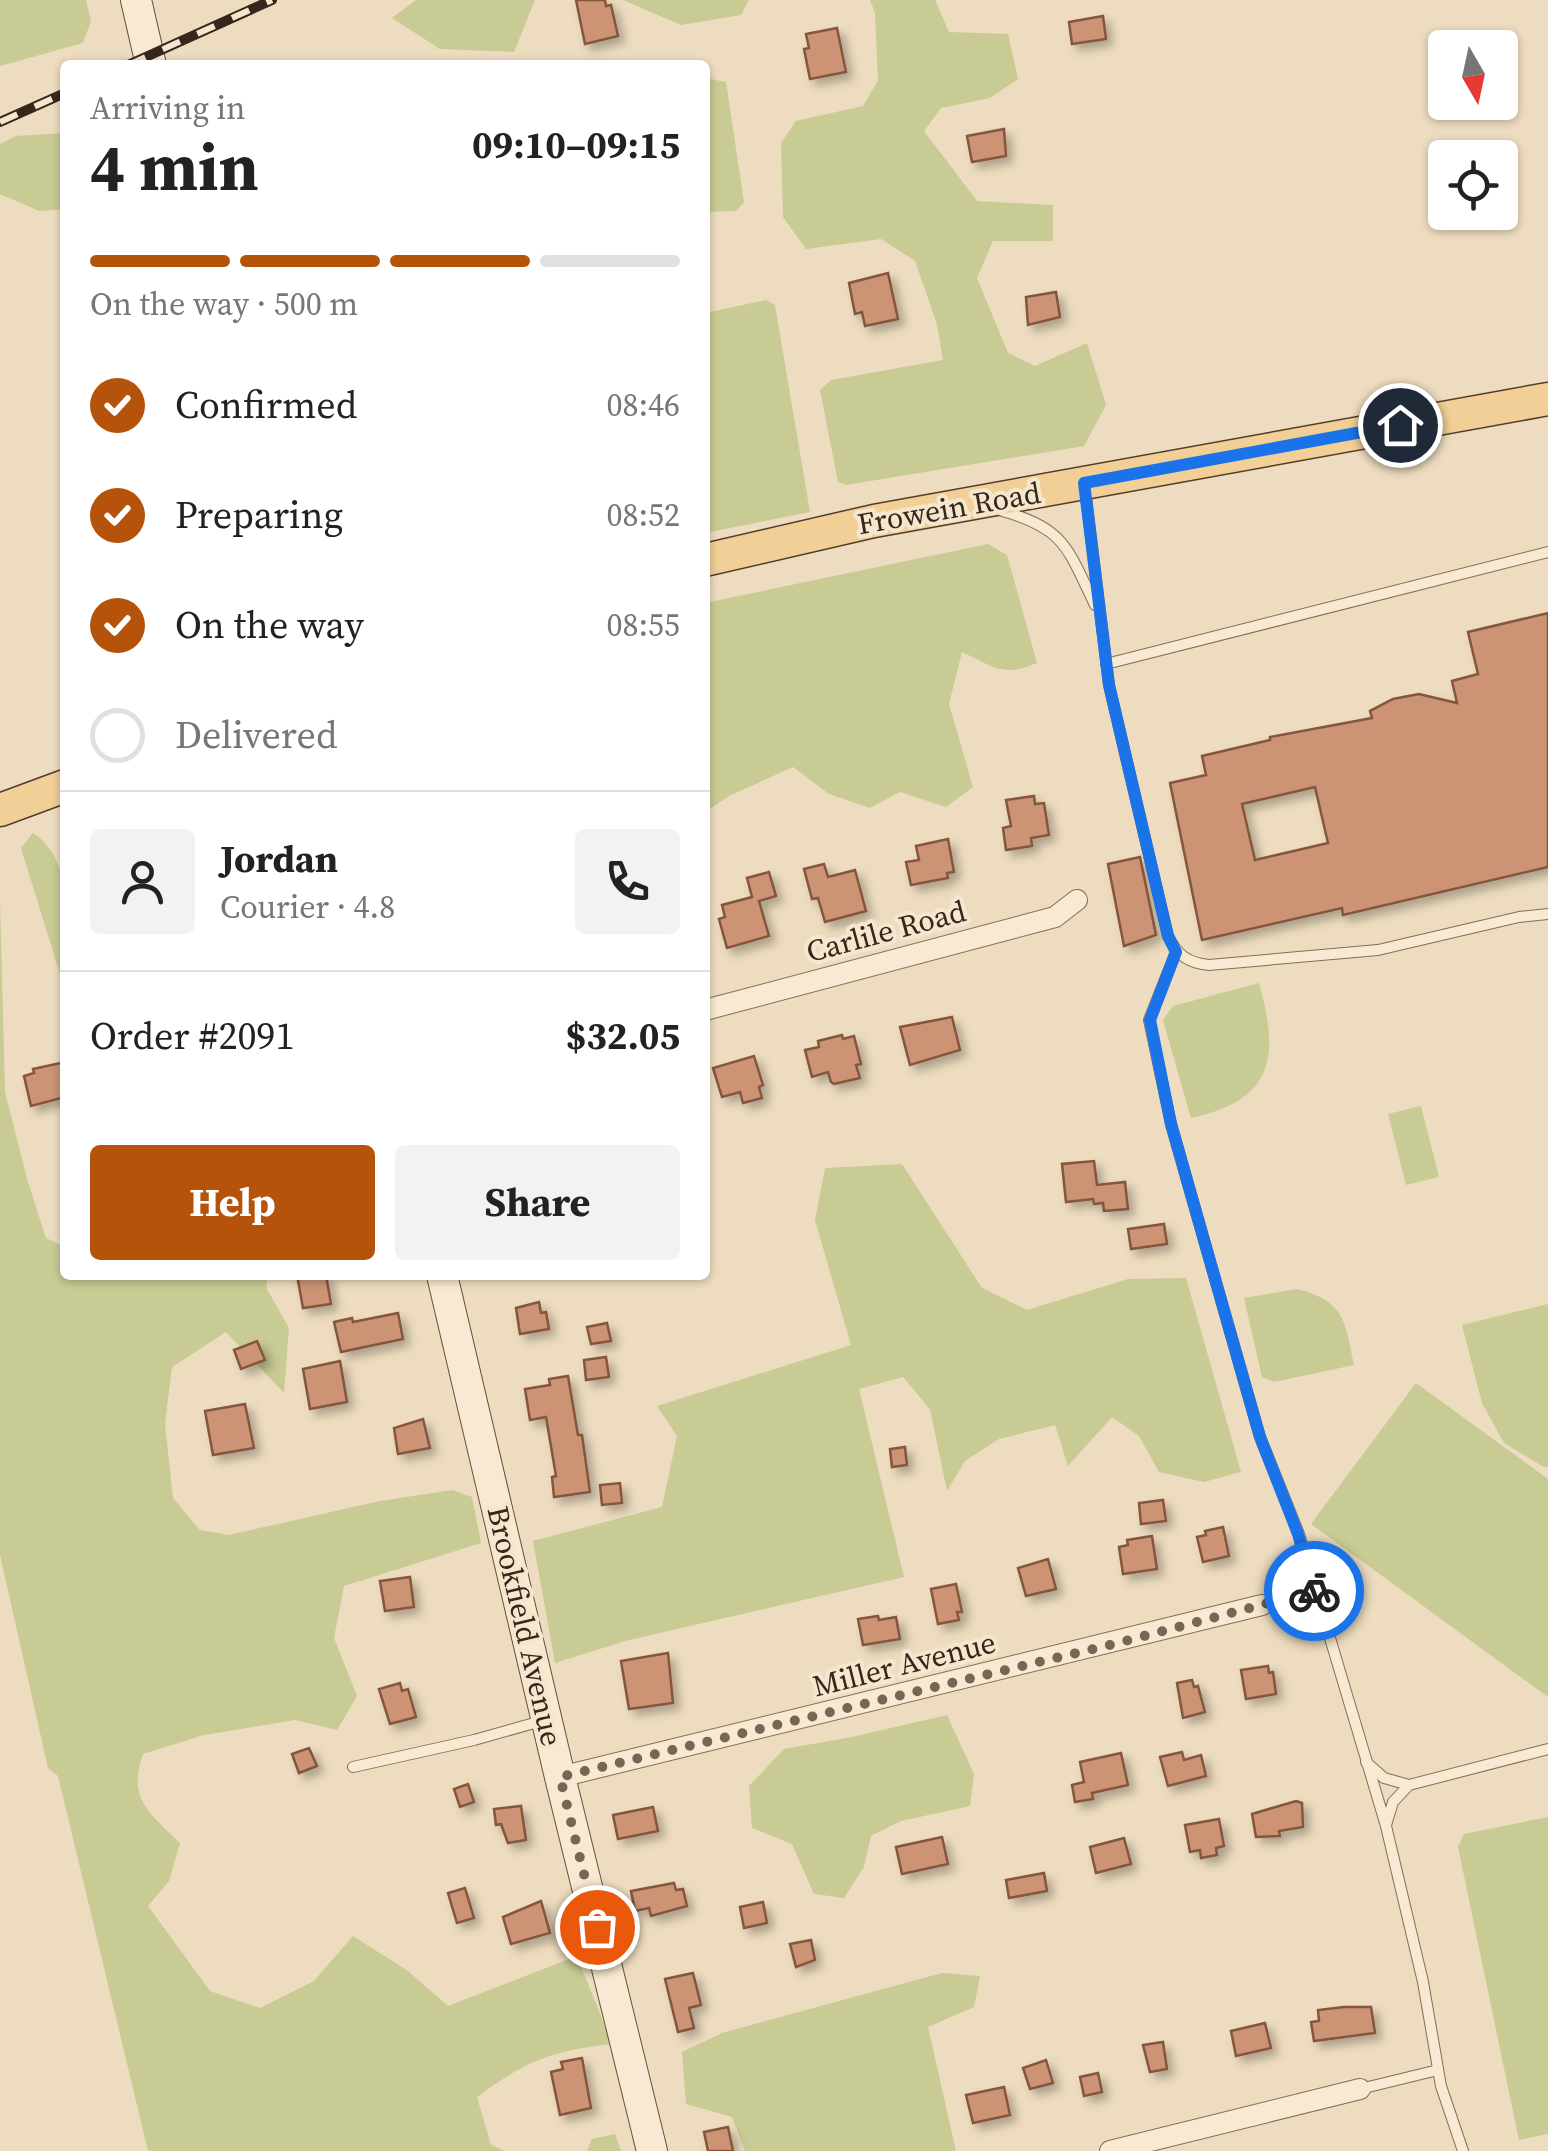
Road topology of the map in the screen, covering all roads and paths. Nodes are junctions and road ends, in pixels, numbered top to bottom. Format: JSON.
{"nodes":[{"id":1,"x":136,"y":0,"type":"edge"},
{"id":2,"x":150,"y":60,"type":"edge"},
{"id":3,"x":1548,"y":399,"type":"edge"},
{"id":4,"x":1084,"y":483,"type":"junction"},
{"id":5,"x":974,"y":503,"type":"junction"},
{"id":6,"x":1548,"y":552,"type":"edge"},
{"id":7,"x":710,"y":559,"type":"edge"},
{"id":8,"x":1100,"y":615,"type":"junction"},
{"id":9,"x":1106,"y":664,"type":"junction"},
{"id":10,"x":60,"y":788,"type":"edge"},
{"id":11,"x":0,"y":810,"type":"edge"},
{"id":12,"x":1076,"y":900,"type":"dead end"},
{"id":13,"x":1548,"y":914,"type":"edge"},
{"id":14,"x":1176,"y":952,"type":"junction"},
{"id":15,"x":710,"y":1009,"type":"edge"},
{"id":16,"x":443,"y":1280,"type":"edge"},
{"id":17,"x":1314,"y":1592,"type":"junction"},
{"id":18,"x":1262,"y":1606,"type":"joint"},
{"id":19,"x":546,"y":1720,"type":"junction"},
{"id":20,"x":1548,"y":1749,"type":"edge"},
{"id":21,"x":1366,"y":1762,"type":"junction"},
{"id":22,"x":353,"y":1768,"type":"dead end"},
{"id":23,"x":560,"y":1777,"type":"junction"},
{"id":24,"x":1408,"y":1785,"type":"junction"},
{"id":25,"x":1386,"y":1826,"type":"junction"},
{"id":26,"x":1438,"y":2070,"type":"junction"},
{"id":27,"x":1360,"y":2089,"type":"joint"},
{"id":28,"x":1141,"y":2148,"type":"edge"},
{"id":29,"x":652,"y":2151,"type":"edge"},
{"id":30,"x":1110,"y":2151,"type":"edge"},
{"id":31,"x":1462,"y":2151,"type":"edge"}],
"edges":[{"from":1,"to":2,"type":"main road"},
{"from":3,"to":4,"type":"main road","name":"Frowein Road"},
{"from":4,"to":5,"type":"main road","name":"Frowein Road"},
{"from":4,"to":8,"type":"lane"},
{"from":5,"to":7,"type":"main road","name":"Frowein Road"},
{"from":5,"to":8,"type":"lane"},
{"from":6,"to":9,"type":"lane"},
{"from":8,"to":9,"type":"lane"},
{"from":9,"to":14,"type":"lane"},
{"from":10,"to":11,"type":"main road"},
{"from":12,"to":15,"type":"street","name":"Carlile Road"},
{"from":13,"to":14,"type":"lane"},
{"from":14,"to":17,"type":"lane"},
{"from":16,"to":19,"type":"main road","name":"Brookfield Avenue"},
{"from":17,"to":18,"type":"lane"},
{"from":17,"to":21,"type":"lane"},
{"from":18,"to":23,"type":"street","name":"Miller Avenue"},
{"from":19,"to":22,"type":"lane"},
{"from":19,"to":23,"type":"main road","name":"Brookfield Avenue"},
{"from":20,"to":24,"type":"lane"},
{"from":21,"to":24,"type":"lane"},
{"from":21,"to":25,"type":"lane"},
{"from":23,"to":29,"type":"main road","name":"Brookfield Avenue"},
{"from":24,"to":25,"type":"lane"},
{"from":25,"to":26,"type":"lane"},
{"from":26,"to":27,"type":"lane"},
{"from":26,"to":31,"type":"lane"},
{"from":27,"to":28,"type":"street"},
{"from":28,"to":30,"type":"street"}]}
